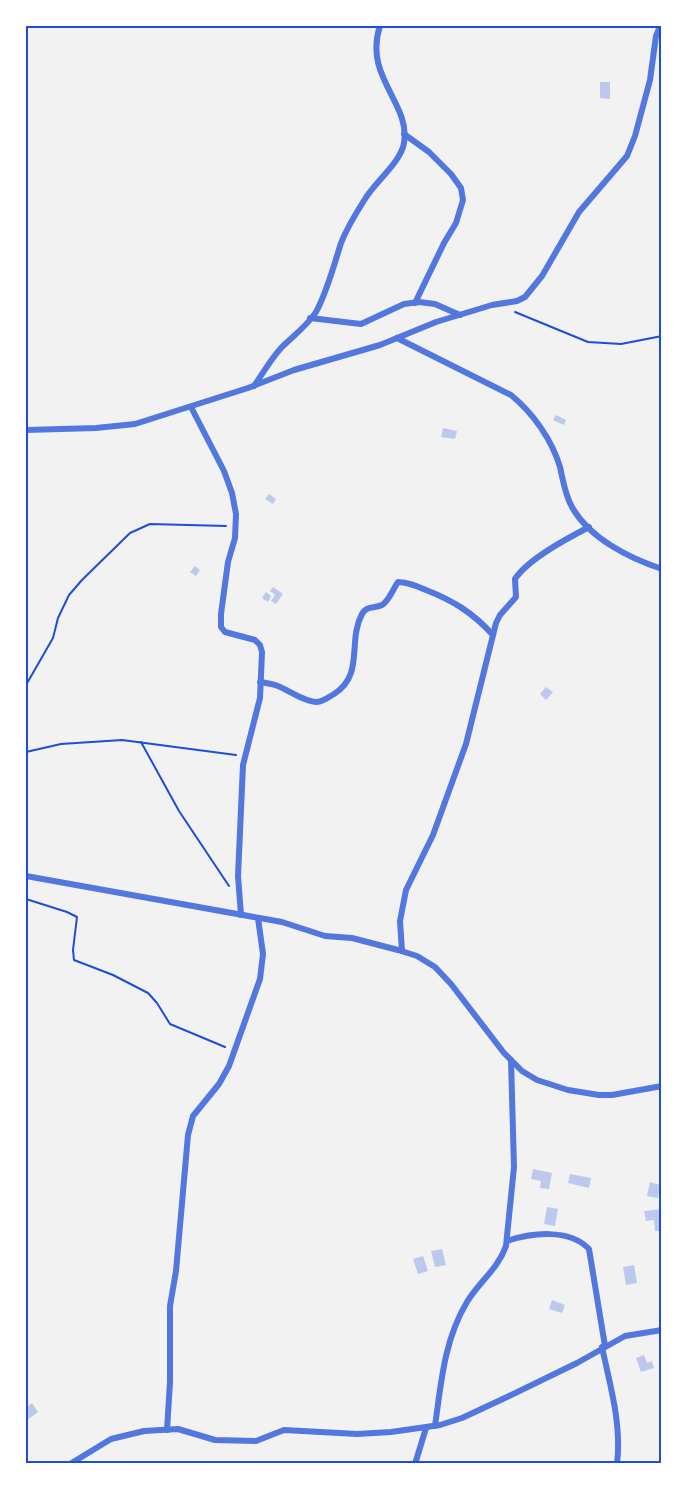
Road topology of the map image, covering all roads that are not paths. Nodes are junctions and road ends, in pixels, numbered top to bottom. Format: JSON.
{"nodes":[{"id":1,"x":380,"y":26,"type":"edge"},
{"id":2,"x":660,"y":26,"type":"edge"},
{"id":3,"x":404,"y":134,"type":"junction"},
{"id":4,"x":415,"y":303,"type":"junction"},
{"id":5,"x":460,"y":315,"type":"junction"},
{"id":6,"x":310,"y":318,"type":"junction"},
{"id":7,"x":397,"y":338,"type":"junction"},
{"id":8,"x":254,"y":386,"type":"junction"},
{"id":9,"x":191,"y":407,"type":"junction"},
{"id":10,"x":26,"y":430,"type":"edge"},
{"id":11,"x":589,"y":527,"type":"junction"},
{"id":12,"x":662,"y":569,"type":"edge"},
{"id":13,"x":493,"y":636,"type":"junction"},
{"id":14,"x":260,"y":682,"type":"junction"},
{"id":15,"x":26,"y":876,"type":"edge"},
{"id":16,"x":241,"y":915,"type":"junction"},
{"id":17,"x":258,"y":918,"type":"junction"},
{"id":18,"x":402,"y":951,"type":"junction"},
{"id":19,"x":511,"y":1060,"type":"junction"},
{"id":20,"x":662,"y":1086,"type":"edge"},
{"id":21,"x":507,"y":1241,"type":"junction"},
{"id":22,"x":662,"y":1330,"type":"edge"},
{"id":23,"x":603,"y":1346,"type":"junction"},
{"id":24,"x":435,"y":1426,"type":"junction"},
{"id":25,"x":426,"y":1428,"type":"junction"},
{"id":26,"x":167,"y":1430,"type":"junction"},
{"id":27,"x":70,"y":1464,"type":"edge"},
{"id":28,"x":415,"y":1464,"type":"edge"},
{"id":29,"x":617,"y":1464,"type":"edge"}],
"edges":[{"from":1,"to":3,"type":"street"},
{"from":2,"to":5,"type":"street"},
{"from":3,"to":4,"type":"street"},
{"from":3,"to":6,"type":"street"},
{"from":4,"to":5,"type":"street"},
{"from":4,"to":6,"type":"street"},
{"from":5,"to":7,"type":"street"},
{"from":6,"to":8,"type":"street"},
{"from":7,"to":8,"type":"street"},
{"from":7,"to":11,"type":"street"},
{"from":8,"to":9,"type":"street"},
{"from":9,"to":10,"type":"street"},
{"from":9,"to":14,"type":"street"},
{"from":11,"to":12,"type":"street"},
{"from":11,"to":13,"type":"street"},
{"from":13,"to":14,"type":"street"},
{"from":13,"to":18,"type":"street"},
{"from":14,"to":16,"type":"street"},
{"from":15,"to":16,"type":"street"},
{"from":16,"to":17,"type":"street"},
{"from":17,"to":18,"type":"street"},
{"from":17,"to":26,"type":"street"},
{"from":18,"to":19,"type":"street"},
{"from":19,"to":20,"type":"street"},
{"from":19,"to":21,"type":"street"},
{"from":21,"to":23,"type":"street"},
{"from":21,"to":24,"type":"street"},
{"from":22,"to":23,"type":"street"},
{"from":23,"to":24,"type":"street"},
{"from":23,"to":29,"type":"street"},
{"from":24,"to":25,"type":"street"},
{"from":25,"to":26,"type":"street"},
{"from":25,"to":28,"type":"street"},
{"from":26,"to":27,"type":"street"}]}
